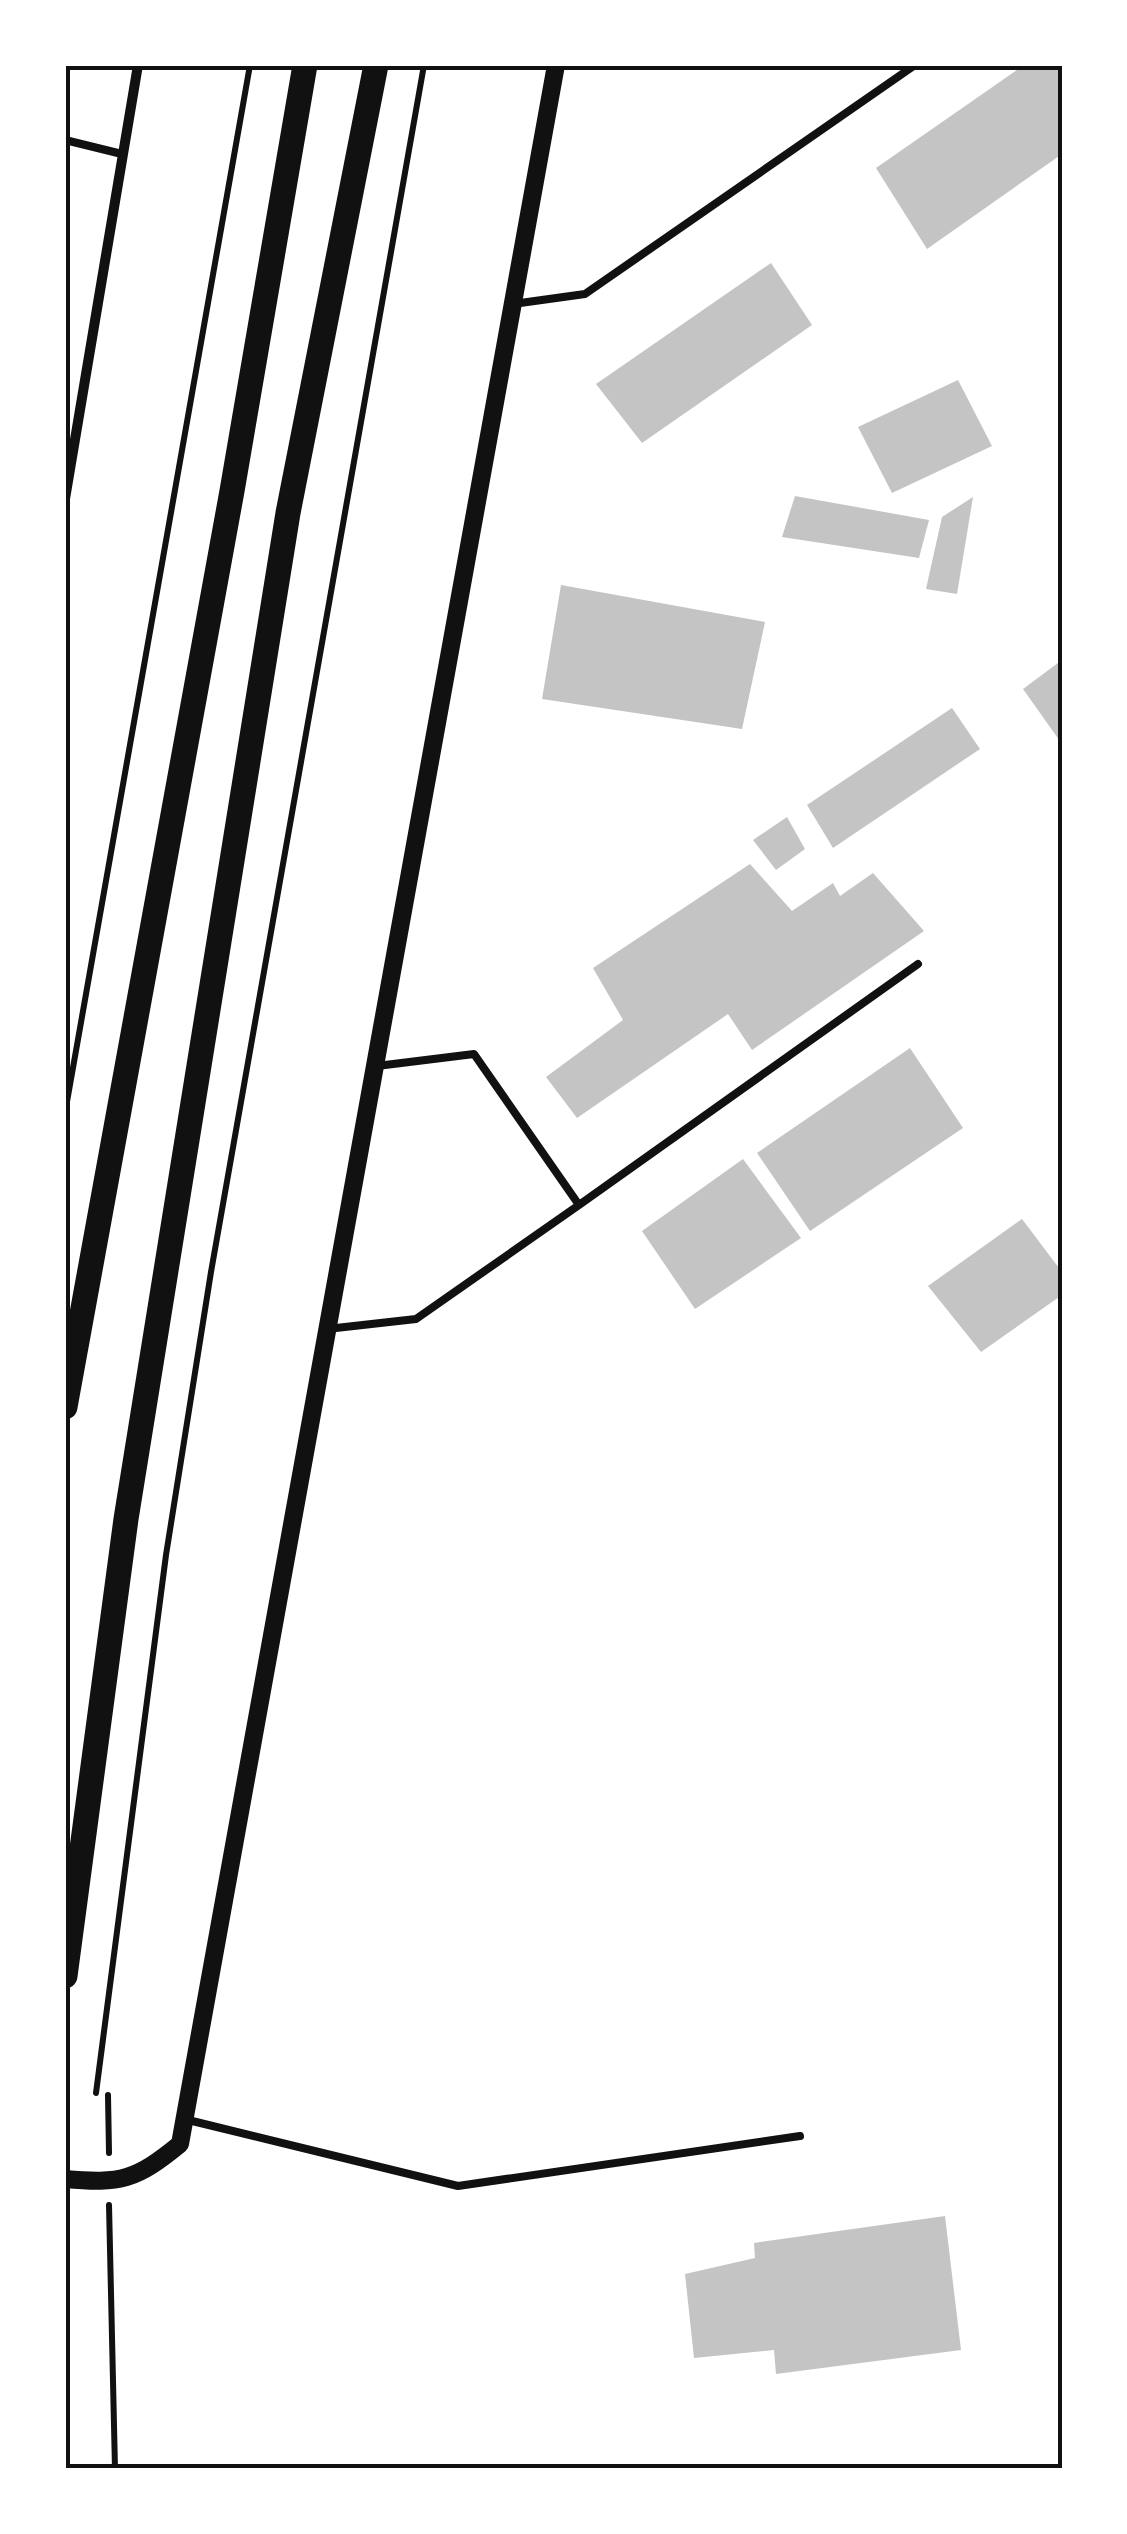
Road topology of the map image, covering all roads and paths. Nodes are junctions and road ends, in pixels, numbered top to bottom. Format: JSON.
{"nodes":[{"id":1,"x":138,"y":65,"type":"edge"},
{"id":2,"x":250,"y":65,"type":"edge"},
{"id":3,"x":305,"y":65,"type":"edge"},
{"id":4,"x":376,"y":65,"type":"edge"},
{"id":5,"x":424,"y":65,"type":"edge"},
{"id":6,"x":556,"y":65,"type":"edge"},
{"id":7,"x":915,"y":65,"type":"edge"},
{"id":8,"x":65,"y":140,"type":"edge"},
{"id":9,"x":122,"y":154,"type":"junction"},
{"id":10,"x":512,"y":304,"type":"junction"},
{"id":11,"x":65,"y":496,"type":"edge"},
{"id":12,"x":918,"y":964,"type":"dead end"},
{"id":13,"x":375,"y":1066,"type":"junction"},
{"id":14,"x":65,"y":1114,"type":"edge"},
{"id":15,"x":580,"y":1204,"type":"junction"},
{"id":16,"x":328,"y":1329,"type":"junction"},
{"id":17,"x":65,"y":1406,"type":"edge"},
{"id":18,"x":65,"y":1976,"type":"edge"},
{"id":19,"x":96,"y":2093,"type":"dead end"},
{"id":20,"x":108,"y":2095,"type":"dead end"},
{"id":21,"x":184,"y":2119,"type":"junction"},
{"id":22,"x":800,"y":2136,"type":"dead end"},
{"id":23,"x":65,"y":2179,"type":"edge"},
{"id":24,"x":110,"y":2183,"type":"junction"},
{"id":25,"x":115,"y":2469,"type":"edge"}],
"edges":[{"from":1,"to":9,"type":"street"},
{"from":2,"to":14,"type":"path"},
{"from":3,"to":17,"type":"main road"},
{"from":4,"to":18,"type":"main road"},
{"from":5,"to":19,"type":"path"},
{"from":6,"to":10,"type":"street"},
{"from":7,"to":10,"type":"lane"},
{"from":8,"to":9,"type":"lane"},
{"from":9,"to":11,"type":"street"},
{"from":10,"to":13,"type":"street"},
{"from":12,"to":15,"type":"lane"},
{"from":13,"to":15,"type":"lane"},
{"from":13,"to":16,"type":"street"},
{"from":15,"to":16,"type":"lane"},
{"from":16,"to":21,"type":"street"},
{"from":20,"to":24,"type":"path"},
{"from":21,"to":22,"type":"lane"},
{"from":21,"to":24,"type":"street"},
{"from":23,"to":24,"type":"street"},
{"from":24,"to":25,"type":"path"}]}
